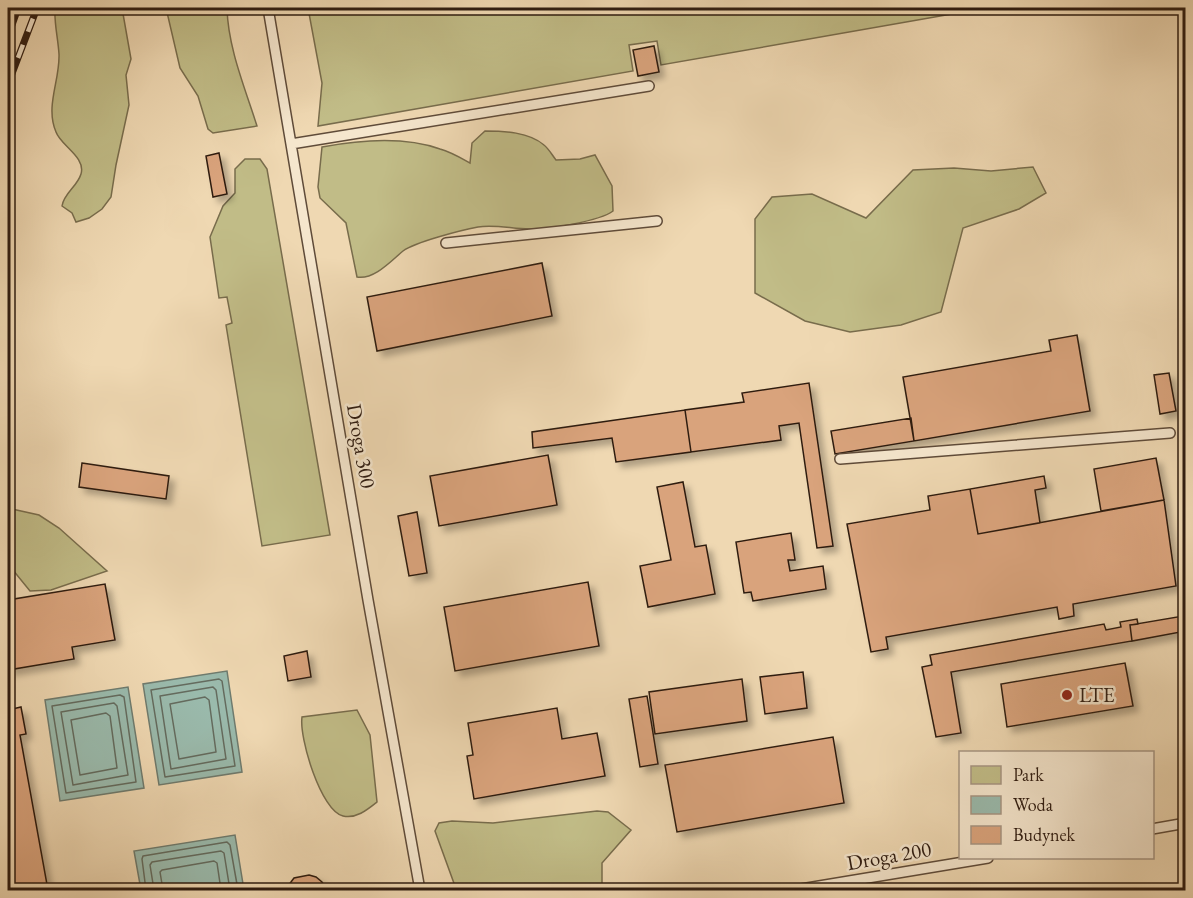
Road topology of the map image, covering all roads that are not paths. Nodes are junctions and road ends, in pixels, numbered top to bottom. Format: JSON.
{"nodes":[{"id":1,"x":268,"y":8,"type":"edge"},
{"id":2,"x":649,"y":86,"type":"dead end"},
{"id":3,"x":291,"y":144,"type":"junction"},
{"id":4,"x":657,"y":221,"type":"dead end"},
{"id":5,"x":446,"y":243,"type":"dead end"},
{"id":6,"x":1170,"y":433,"type":"dead end"},
{"id":7,"x":840,"y":459,"type":"dead end"},
{"id":8,"x":1185,"y":823,"type":"edge"},
{"id":9,"x":1154,"y":829,"type":"edge"},
{"id":10,"x":982,"y":859,"type":"edge"},
{"id":11,"x":420,"y":891,"type":"edge"},
{"id":12,"x":795,"y":891,"type":"edge"}],
"edges":[{"from":1,"to":3,"type":"lane","name":"Droga 300"},
{"from":2,"to":3,"type":"lane"},
{"from":3,"to":11,"type":"lane","name":"Droga 300"},
{"from":4,"to":5,"type":"lane"},
{"from":6,"to":7,"type":"lane"},
{"from":8,"to":9,"type":"lane"},
{"from":10,"to":12,"type":"lane","name":"Droga 200"}]}
